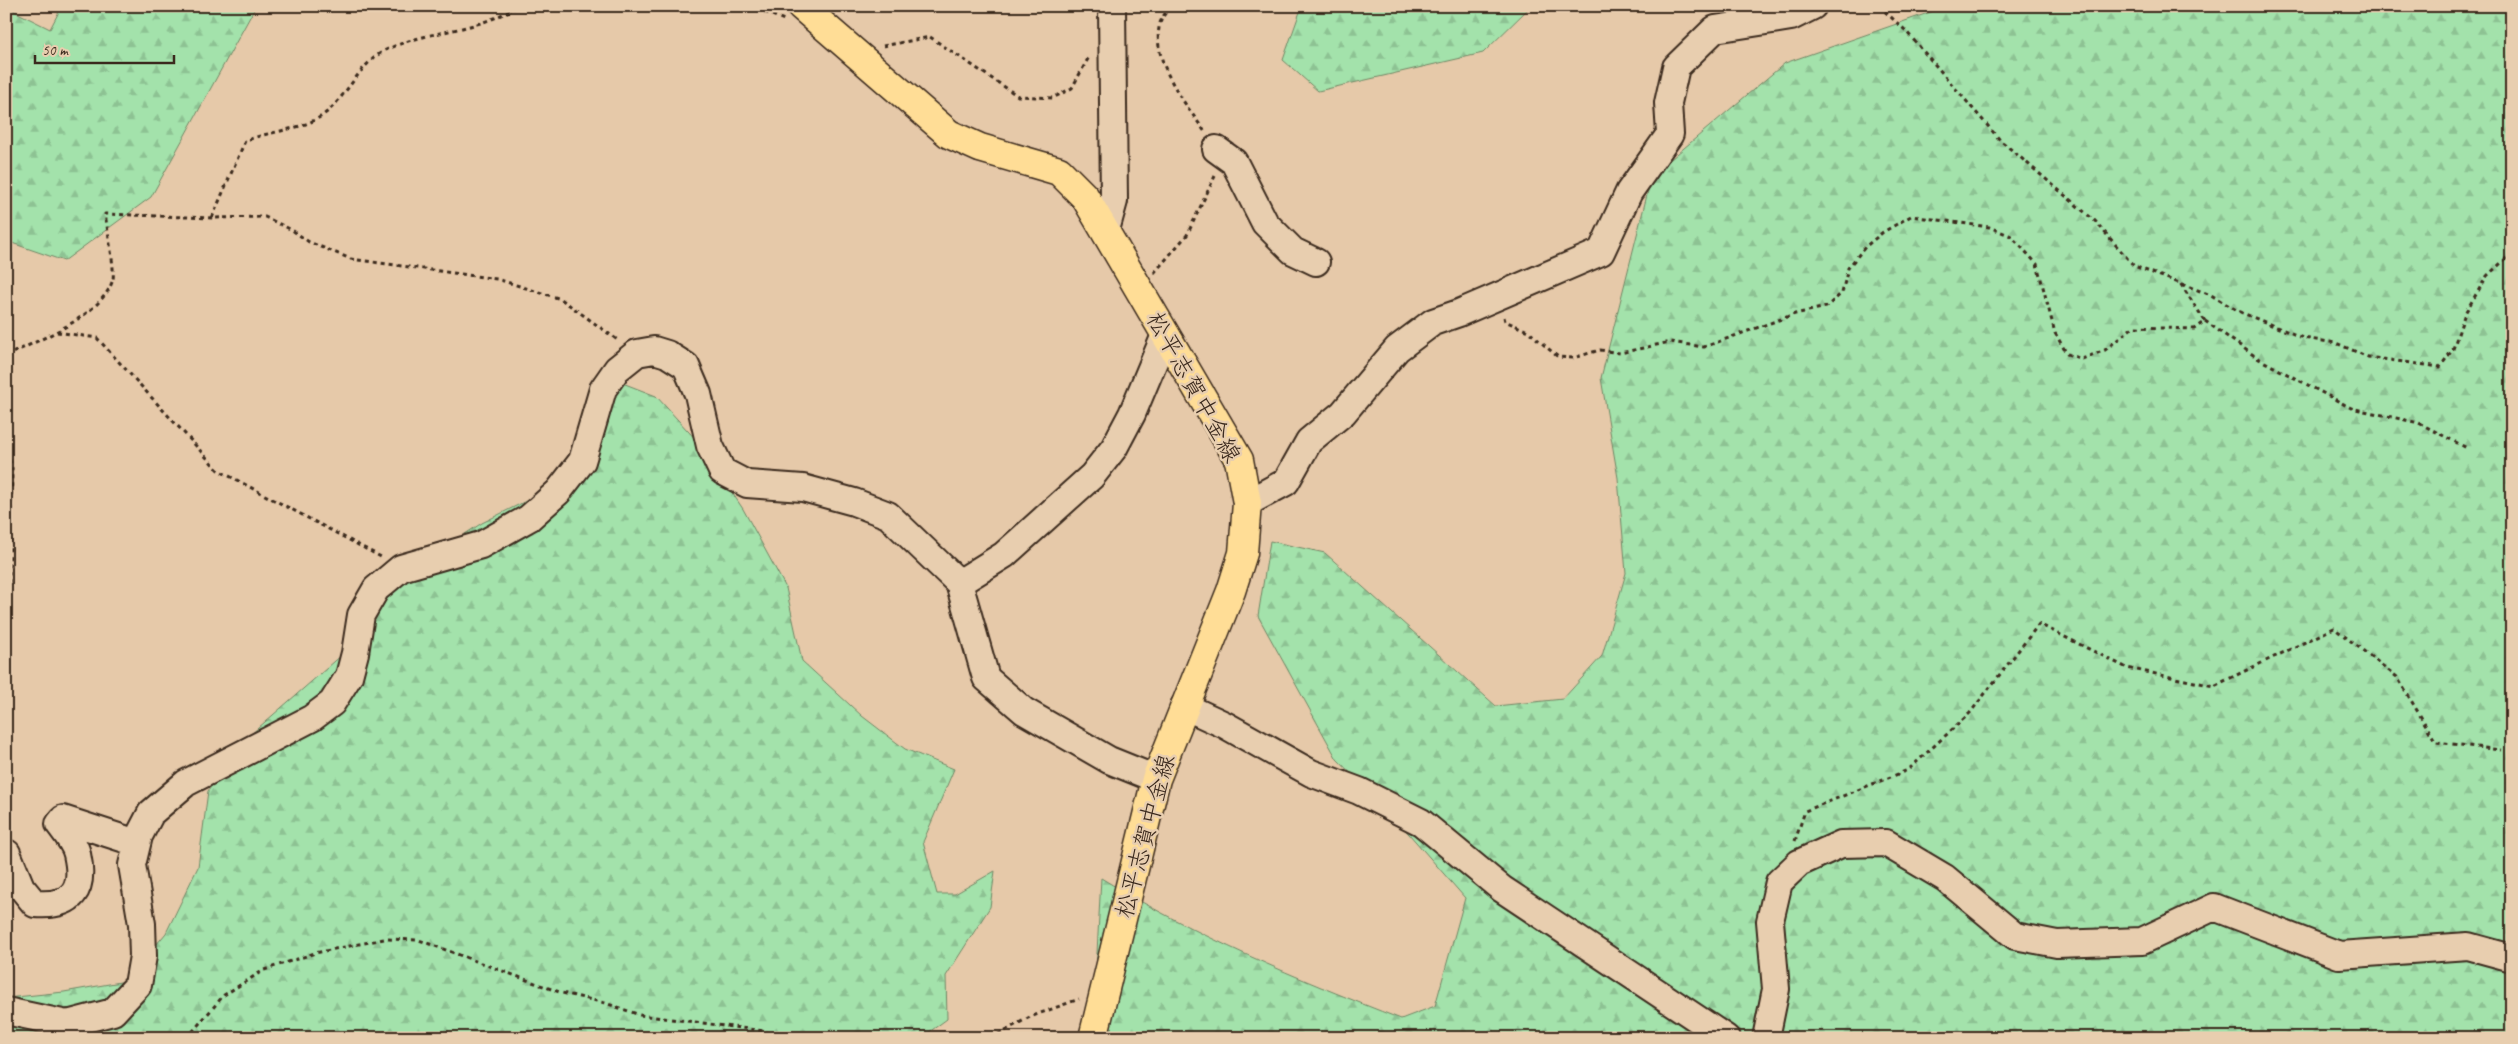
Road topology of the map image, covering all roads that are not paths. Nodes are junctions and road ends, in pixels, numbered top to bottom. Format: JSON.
{"nodes":[{"id":1,"x":1112,"y":6,"type":"edge"},
{"id":2,"x":1813,"y":6,"type":"edge"},
{"id":3,"x":797,"y":15,"type":"edge"},
{"id":4,"x":1216,"y":149,"type":"road end"},
{"id":5,"x":1106,"y":230,"type":"junction"},
{"id":6,"x":1316,"y":262,"type":"dead end"},
{"id":7,"x":1165,"y":335,"type":"junction"},
{"id":8,"x":1247,"y":502,"type":"junction"},
{"id":9,"x":959,"y":583,"type":"junction"},
{"id":10,"x":1184,"y":706,"type":"junction"},
{"id":11,"x":1156,"y":779,"type":"junction"},
{"id":12,"x":137,"y":843,"type":"junction"},
{"id":13,"x":7,"y":853,"type":"edge"},
{"id":14,"x":2512,"y":958,"type":"edge"},
{"id":15,"x":6,"y":1011,"type":"edge"},
{"id":16,"x":1093,"y":1038,"type":"edge"},
{"id":17,"x":1726,"y":1038,"type":"edge"},
{"id":18,"x":1766,"y":1038,"type":"edge"}],
"edges":[{"from":1,"to":5,"type":"street"},
{"from":2,"to":8,"type":"street"},
{"from":3,"to":5,"type":"main road","name":"松平志賀中金線"},
{"from":4,"to":6,"type":"street"},
{"from":5,"to":7,"type":"main road","name":"松平志賀中金線"},
{"from":7,"to":8,"type":"main road","name":"松平志賀中金線"},
{"from":7,"to":9,"type":"street"},
{"from":8,"to":10,"type":"main road","name":"松平志賀中金線"},
{"from":9,"to":11,"type":"street"},
{"from":9,"to":12,"type":"street"},
{"from":10,"to":11,"type":"main road","name":"松平志賀中金線"},
{"from":10,"to":17,"type":"street"},
{"from":11,"to":16,"type":"main road","name":"松平志賀中金線"},
{"from":12,"to":13,"type":"street"},
{"from":12,"to":15,"type":"street"},
{"from":14,"to":18,"type":"street"}]}
